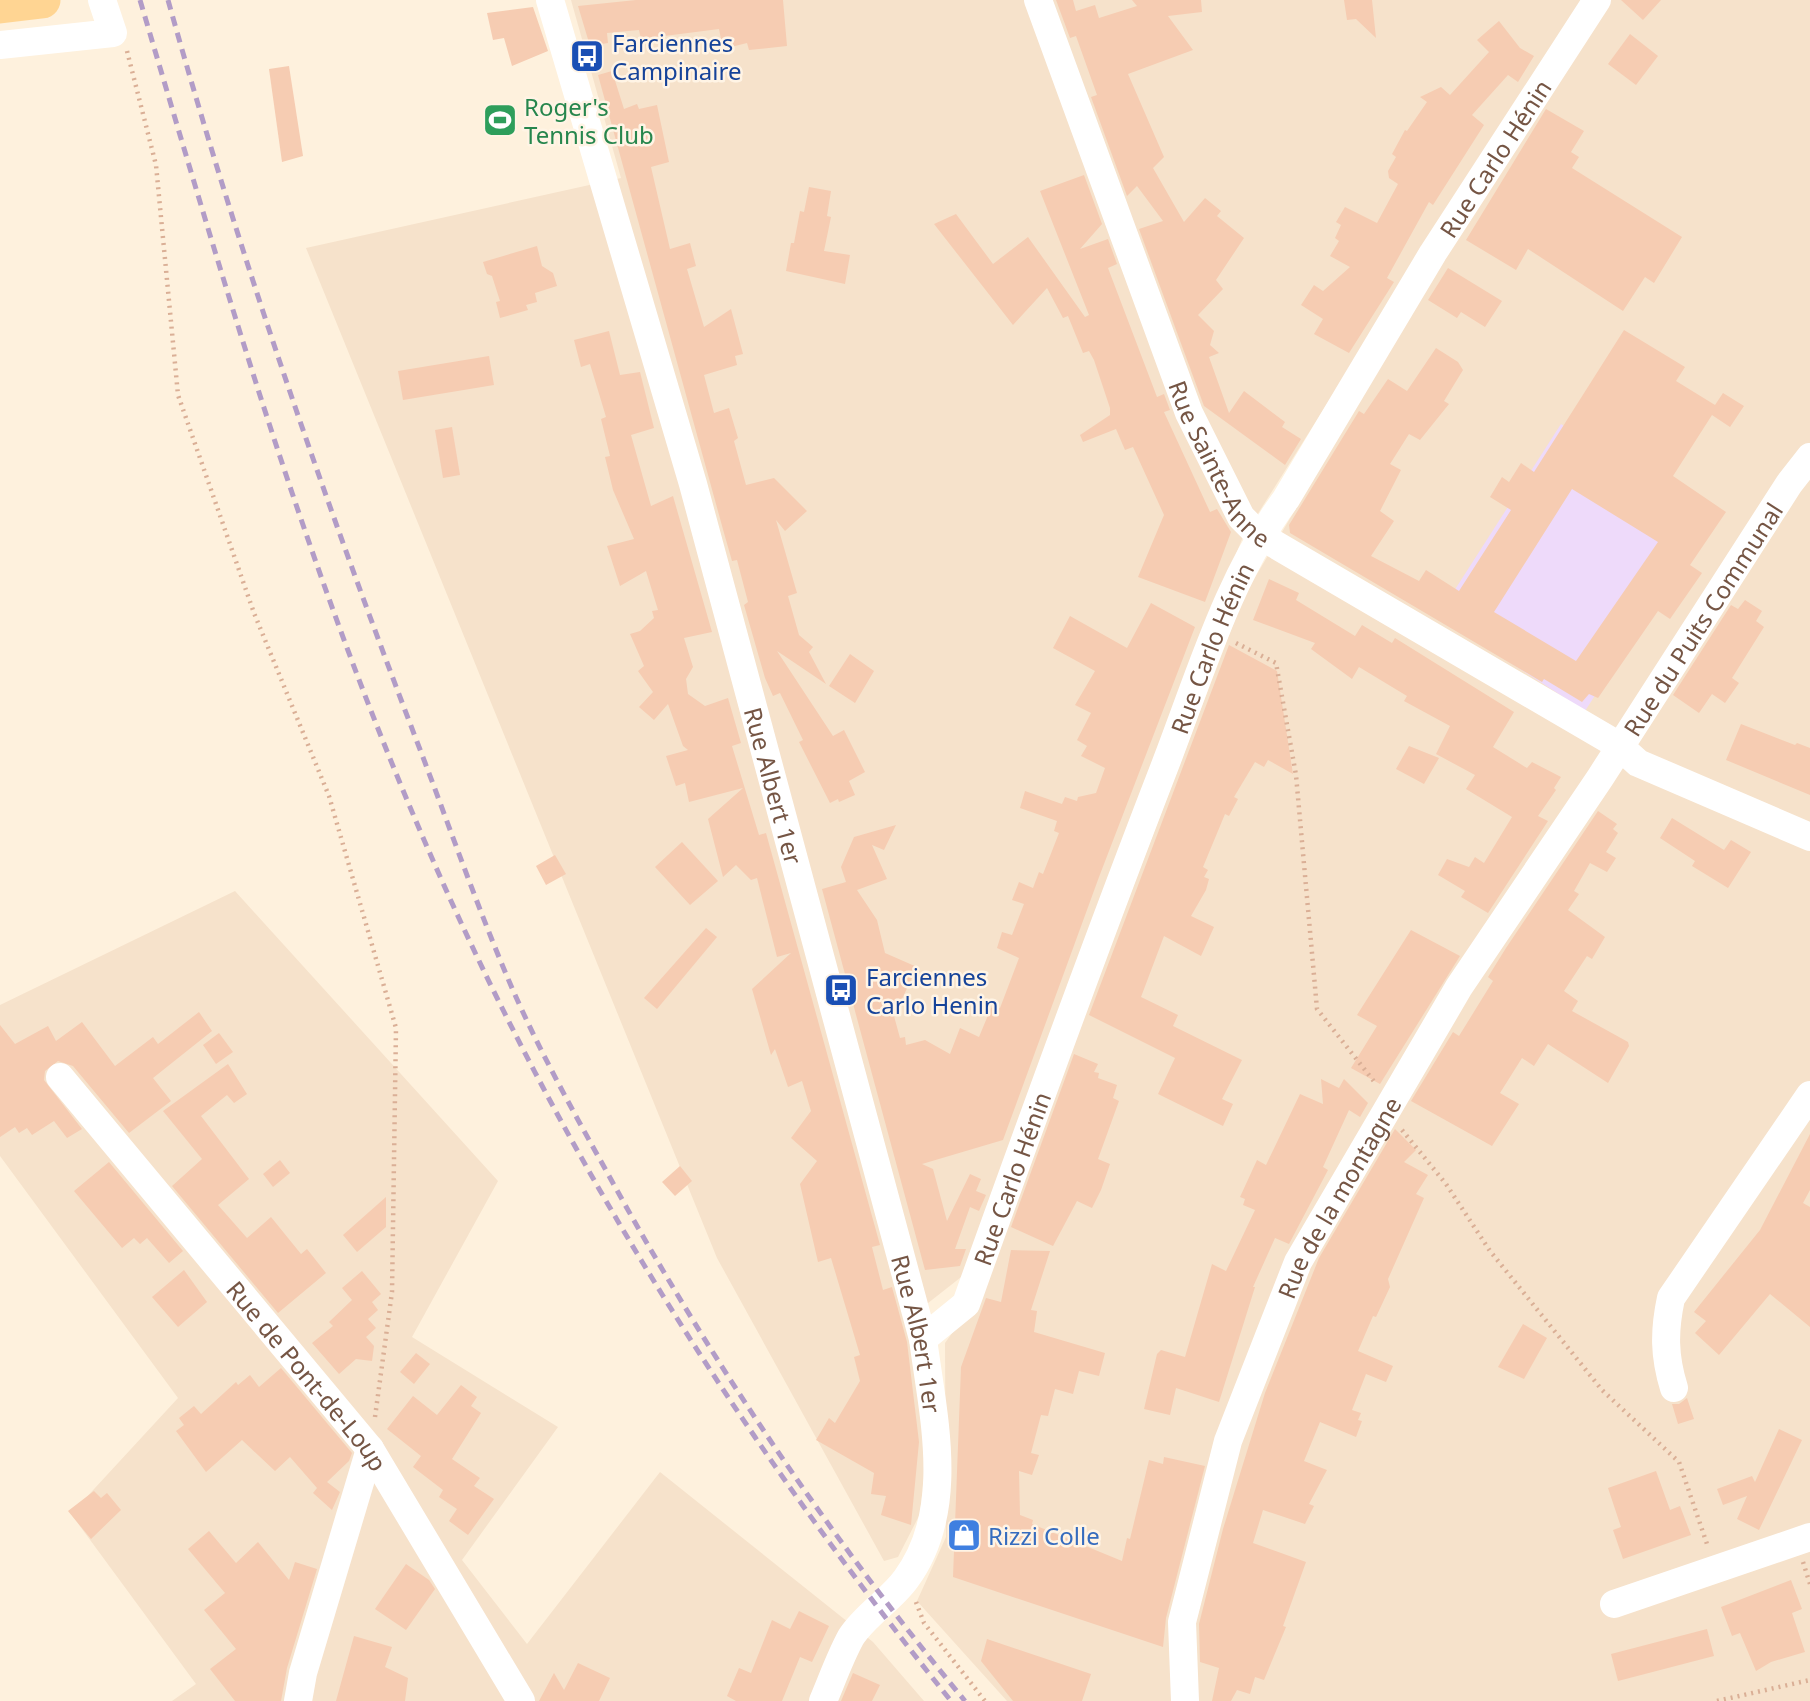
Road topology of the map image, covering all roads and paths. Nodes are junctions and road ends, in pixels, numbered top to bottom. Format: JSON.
{"nodes":[{"id":1,"x":102,"y":0,"type":"edge"},
{"id":2,"x":550,"y":0,"type":"edge"},
{"id":3,"x":1038,"y":0,"type":"edge"},
{"id":4,"x":1597,"y":0,"type":"edge"},
{"id":5,"x":113,"y":33,"type":"junction"},
{"id":6,"x":0,"y":46,"type":"edge"},
{"id":7,"x":1810,"y":457,"type":"edge"},
{"id":8,"x":1259,"y":535,"type":"junction"},
{"id":9,"x":1217,"y":633,"type":"junction"},
{"id":10,"x":1618,"y":745,"type":"junction"},
{"id":11,"x":1810,"y":836,"type":"edge"},
{"id":12,"x":60,"y":1077,"type":"dead end"},
{"id":13,"x":1810,"y":1094,"type":"edge"},
{"id":14,"x":1385,"y":1111,"type":"junction"},
{"id":15,"x":923,"y":1339,"type":"junction"},
{"id":16,"x":1674,"y":1388,"type":"dead end"},
{"id":17,"x":370,"y":1449,"type":"junction"},
{"id":18,"x":1810,"y":1537,"type":"edge"},
{"id":19,"x":1716,"y":1569,"type":"junction"},
{"id":20,"x":907,"y":1578,"type":"junction"},
{"id":21,"x":1615,"y":1604,"type":"dead end"},
{"id":22,"x":1810,"y":1681,"type":"edge"},
{"id":23,"x":298,"y":1701,"type":"edge"},
{"id":24,"x":521,"y":1701,"type":"edge"},
{"id":25,"x":823,"y":1701,"type":"edge"},
{"id":26,"x":985,"y":1701,"type":"edge"},
{"id":27,"x":1185,"y":1701,"type":"edge"},
{"id":28,"x":1717,"y":1701,"type":"edge"}],
"edges":[{"from":1,"to":5,"type":"street"},
{"from":2,"to":15,"type":"street","name":"Rue Albert 1er"},
{"from":3,"to":8,"type":"street","name":"Rue Sainte-Anne"},
{"from":4,"to":8,"type":"street","name":"Rue Carlo Hénin"},
{"from":5,"to":6,"type":"street"},
{"from":5,"to":17,"type":"path"},
{"from":7,"to":10,"type":"street","name":"Rue du Puits Communal"},
{"from":8,"to":9,"type":"street","name":"Rue Carlo Hénin"},
{"from":8,"to":10,"type":"street","name":"Rue Sainte-Anne"},
{"from":9,"to":14,"type":"path"},
{"from":9,"to":15,"type":"street","name":"Rue Carlo Hénin"},
{"from":10,"to":11,"type":"street","name":"Rue Sainte-Anne"},
{"from":10,"to":14,"type":"street","name":"Rue de la montagne"},
{"from":12,"to":17,"type":"street","name":"Rue de Pont-de-Loup"},
{"from":13,"to":16,"type":"street"},
{"from":14,"to":19,"type":"path"},
{"from":14,"to":27,"type":"street","name":"Rue de la montagne"},
{"from":15,"to":20,"type":"street","name":"Rue Albert 1er"},
{"from":17,"to":23,"type":"street"},
{"from":17,"to":24,"type":"street","name":"Rue de Pont-de-Loup"},
{"from":18,"to":19,"type":"street"},
{"from":19,"to":21,"type":"street"},
{"from":20,"to":25,"type":"street","name":"Rue Albert 1er"},
{"from":20,"to":26,"type":"path"},
{"from":22,"to":28,"type":"path"}]}
